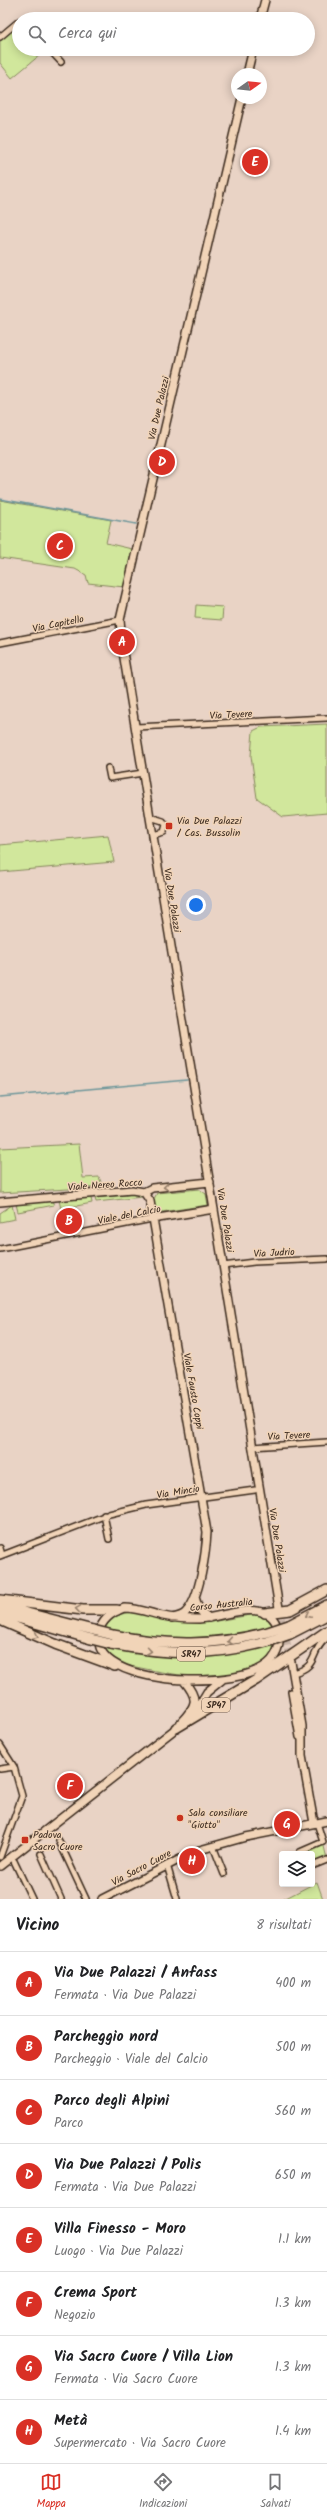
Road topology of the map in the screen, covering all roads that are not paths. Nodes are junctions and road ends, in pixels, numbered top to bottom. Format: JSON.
{"nodes":[{"id":1,"x":265,"y":0,"type":"edge"},
{"id":2,"x":262,"y":12,"type":"edge"},
{"id":3,"x":12,"y":27,"type":"edge"},
{"id":4,"x":0,"y":37,"type":"edge"},
{"id":5,"x":55,"y":56,"type":"edge"},
{"id":6,"x":251,"y":56,"type":"edge"},
{"id":7,"x":60,"y":62,"type":"dead end"},
{"id":8,"x":248,"y":68,"type":"edge"},
{"id":9,"x":241,"y":104,"type":"edge"},
{"id":10,"x":120,"y":620,"type":"junction"},
{"id":11,"x":0,"y":643,"type":"edge"},
{"id":12,"x":327,"y":718,"type":"edge"},
{"id":13,"x":136,"y":727,"type":"junction"},
{"id":14,"x":108,"y":768,"type":"dead end"},
{"id":15,"x":143,"y":773,"type":"junction"},
{"id":16,"x":150,"y":817,"type":"junction"},
{"id":17,"x":153,"y":835,"type":"junction"},
{"id":18,"x":210,"y":1182,"type":"junction"},
{"id":19,"x":144,"y":1192,"type":"junction"},
{"id":20,"x":0,"y":1202,"type":"edge"},
{"id":21,"x":214,"y":1208,"type":"junction"},
{"id":22,"x":152,"y":1219,"type":"junction"},
{"id":23,"x":0,"y":1249,"type":"edge"},
{"id":24,"x":327,"y":1259,"type":"edge"},
{"id":25,"x":223,"y":1266,"type":"junction"},
{"id":26,"x":327,"y":1442,"type":"edge"},
{"id":27,"x":252,"y":1447,"type":"junction"},
{"id":28,"x":255,"y":1490,"type":"dead end"},
{"id":29,"x":202,"y":1497,"type":"junction"},
{"id":30,"x":104,"y":1515,"type":"junction"},
{"id":31,"x":109,"y":1538,"type":"dead end"},
{"id":32,"x":0,"y":1548,"type":"edge"},
{"id":33,"x":1,"y":1555,"type":"edge"},
{"id":34,"x":327,"y":1590,"type":"edge"},
{"id":35,"x":195,"y":1595,"type":"junction"},
{"id":36,"x":0,"y":1600,"type":"edge"},
{"id":37,"x":327,"y":1605,"type":"edge"},
{"id":38,"x":0,"y":1606,"type":"edge"},
{"id":39,"x":279,"y":1608,"type":"tunnel mouth"},
{"id":40,"x":117,"y":1610,"type":"junction"},
{"id":41,"x":0,"y":1613,"type":"edge"},
{"id":42,"x":265,"y":1613,"type":"junction"},
{"id":43,"x":327,"y":1615,"type":"edge"},
{"id":44,"x":172,"y":1618,"type":"junction"},
{"id":45,"x":209,"y":1618,"type":"junction"},
{"id":46,"x":0,"y":1620,"type":"edge"},
{"id":47,"x":327,"y":1627,"type":"edge"},
{"id":48,"x":327,"y":1631,"type":"edge"},
{"id":49,"x":92,"y":1634,"type":"junction"},
{"id":50,"x":269,"y":1636,"type":"junction"},
{"id":51,"x":327,"y":1638,"type":"edge"},
{"id":52,"x":291,"y":1662,"type":"tunnel mouth"},
{"id":53,"x":115,"y":1666,"type":"junction"},
{"id":54,"x":266,"y":1666,"type":"junction"},
{"id":55,"x":293,"y":1673,"type":"junction"},
{"id":56,"x":223,"y":1678,"type":"junction"},
{"id":57,"x":184,"y":1681,"type":"junction"},
{"id":58,"x":291,"y":1692,"type":"dead end"},
{"id":59,"x":176,"y":1728,"type":"junction"},
{"id":60,"x":302,"y":1739,"type":"junction"},
{"id":61,"x":0,"y":1745,"type":"edge"},
{"id":62,"x":14,"y":1767,"type":"junction"},
{"id":63,"x":0,"y":1769,"type":"edge"},
{"id":64,"x":327,"y":1821,"type":"edge"},
{"id":65,"x":316,"y":1823,"type":"junction"},
{"id":66,"x":59,"y":1842,"type":"dead end"},
{"id":67,"x":213,"y":1846,"type":"junction"},
{"id":68,"x":302,"y":1851,"type":"edge"},
{"id":69,"x":41,"y":1854,"type":"dead end"},
{"id":70,"x":0,"y":1857,"type":"edge"},
{"id":71,"x":327,"y":1860,"type":"edge"},
{"id":72,"x":14,"y":1861,"type":"dead end"},
{"id":73,"x":1,"y":1864,"type":"edge"},
{"id":74,"x":167,"y":1865,"type":"junction"},
{"id":75,"x":315,"y":1865,"type":"edge"},
{"id":76,"x":224,"y":1874,"type":"dead end"},
{"id":77,"x":32,"y":1899,"type":"edge"},
{"id":78,"x":61,"y":1899,"type":"edge"},
{"id":79,"x":86,"y":1899,"type":"edge"},
{"id":80,"x":102,"y":1899,"type":"edge"},
{"id":81,"x":177,"y":1899,"type":"edge"}],
"edges":[{"from":1,"to":2,"type":"street"},
{"from":3,"to":4,"type":"street"},
{"from":5,"to":7,"type":"street"},
{"from":6,"to":8,"type":"street"},
{"from":9,"to":10,"type":"street","name":"Via Due Palazzi"},
{"from":10,"to":11,"type":"street","name":"Via Capitello"},
{"from":10,"to":13,"type":"street","name":"Via Due Palazzi"},
{"from":12,"to":13,"type":"street","name":"Via Tevere"},
{"from":13,"to":15,"type":"street","name":"Via Due Palazzi"},
{"from":14,"to":15,"type":"street"},
{"from":15,"to":16,"type":"street","name":"Via Due Palazzi"},
{"from":16,"to":17,"type":"street","name":"Via Due Palazzi"},
{"from":16,"to":17,"type":"street"},
{"from":17,"to":18,"type":"street","name":"Via Due Palazzi"},
{"from":18,"to":19,"type":"street","name":"Viale Nereo Rocco","one_way":true},
{"from":18,"to":21,"type":"street","name":"Via Due Palazzi"},
{"from":19,"to":20,"type":"street","name":"Viale Nereo Rocco"},
{"from":19,"to":22,"type":"street","name":"Viale Fausto Coppi"},
{"from":21,"to":22,"type":"street","name":"Viale del Calcio"},
{"from":21,"to":25,"type":"street","name":"Via Due Palazzi"},
{"from":22,"to":23,"type":"street","name":"Viale del Calcio"},
{"from":22,"to":29,"type":"street","name":"Viale Fausto Coppi"},
{"from":24,"to":25,"type":"street","name":"Via Judrio"},
{"from":25,"to":27,"type":"street","name":"Via Due Palazzi"},
{"from":26,"to":27,"type":"street","name":"Via Tevere"},
{"from":27,"to":39,"type":"street","name":"Via Due Palazzi"},
{"from":28,"to":29,"type":"street","name":"Via Mincio"},
{"from":29,"to":30,"type":"street","name":"Via Mincio"},
{"from":29,"to":35,"type":"street","name":"Viale Fausto Coppi"},
{"from":30,"to":31,"type":"street"},
{"from":30,"to":33,"type":"street","name":"Via Mincio"},
{"from":32,"to":33,"type":"street","name":"Via Mincio"},
{"from":34,"to":42,"type":"highway"},
{"from":35,"to":44,"type":"street","name":"Viale Fausto Coppi"},
{"from":35,"to":45,"type":"street"},
{"from":40,"to":36,"type":"highway","one_way":true},
{"from":37,"to":50,"type":"highway","one_way":true,"bridge":true},
{"from":38,"to":49,"type":"highway","number":"SR47"},
{"from":40,"to":44,"type":"street","name":"Corso Australia"},
{"from":40,"to":53,"type":"street"},
{"from":41,"to":49,"type":"highway","number":"SR47"},
{"from":42,"to":45,"type":"street","name":"Corso Australia"},
{"from":42,"to":54,"type":"street","name":"Corso Australia"},
{"from":43,"to":50,"type":"highway","bridge":true},
{"from":44,"to":45,"type":"street","name":"Corso Australia"},
{"from":46,"to":53,"type":"highway","one_way":true},
{"from":47,"to":54,"type":"highway"},
{"from":48,"to":59,"type":"highway","number":"SP47"},
{"from":49,"to":50,"type":"highway","number":"SR47","bridge":true},
{"from":51,"to":55,"type":"street"},
{"from":52,"to":55,"type":"street"},
{"from":53,"to":57,"type":"street"},
{"from":54,"to":56,"type":"street"},
{"from":55,"to":60,"type":"street"},
{"from":56,"to":57,"type":"street"},
{"from":56,"to":59,"type":"street"},
{"from":57,"to":59,"type":"street"},
{"from":58,"to":60,"type":"street"},
{"from":59,"to":73,"type":"street"},
{"from":60,"to":65,"type":"street"},
{"from":61,"to":62,"type":"street"},
{"from":62,"to":63,"type":"street"},
{"from":62,"to":70,"type":"street"},
{"from":64,"to":65,"type":"street","name":"Via Sacro Cuore"},
{"from":65,"to":67,"type":"street","name":"Via Sacro Cuore"},
{"from":65,"to":68,"type":"street"},
{"from":66,"to":79,"type":"street"},
{"from":67,"to":74,"type":"street","name":"Via Sacro Cuore"},
{"from":67,"to":76,"type":"street"},
{"from":69,"to":78,"type":"street"},
{"from":71,"to":75,"type":"street"},
{"from":72,"to":77,"type":"street"},
{"from":74,"to":80,"type":"street","name":"Via Sacro Cuore"},
{"from":74,"to":81,"type":"street"}]}
